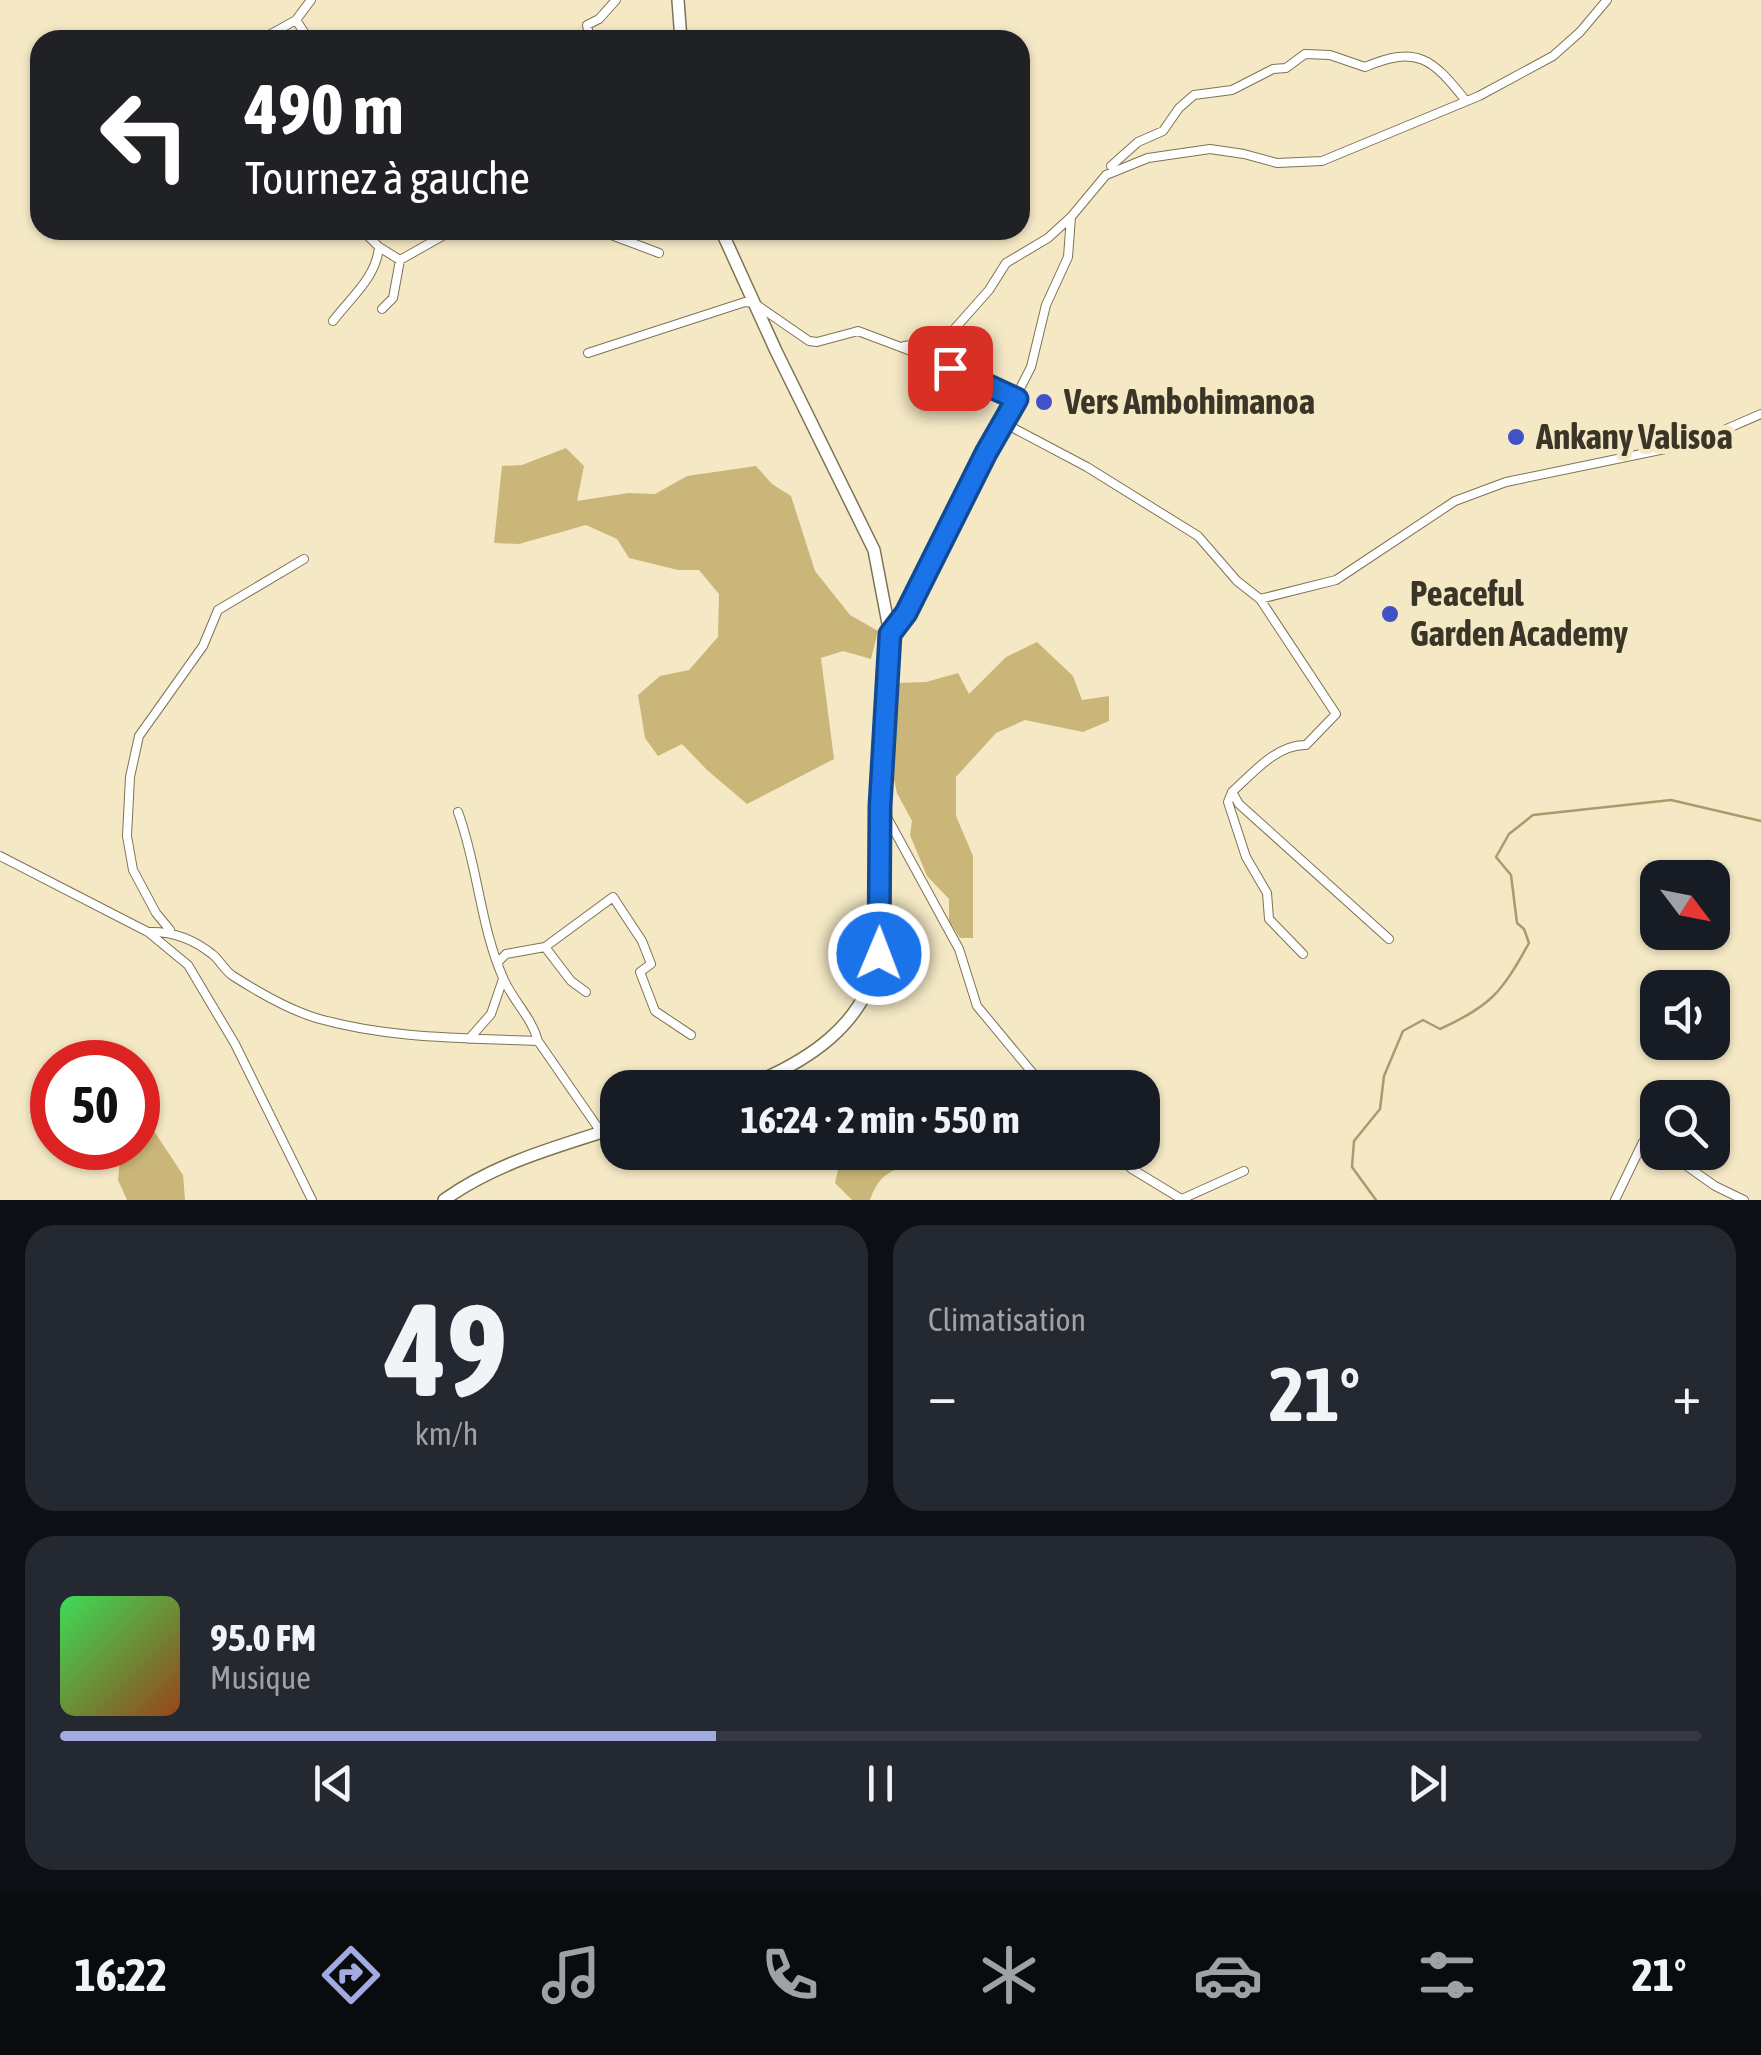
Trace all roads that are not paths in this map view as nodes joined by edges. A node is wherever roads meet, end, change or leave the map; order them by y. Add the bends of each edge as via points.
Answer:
1 (311, 0) edge
2 (616, 0) edge
3 (678, 0) edge
4 (1606, 0) edge
5 (296, 20) junction
6 (278, 30) edge
7 (302, 30) edge
8 (588, 30) edge
9 (680, 30) edge
10 (1466, 101) junction
11 (1110, 166) dead end
12 (1071, 217) junction
13 (372, 240) edge
14 (435, 240) edge
15 (624, 240) edge
16 (726, 240) edge
17 (379, 247) junction
18 (658, 253) dead end
19 (400, 260) junction
20 (754, 303) junction
21 (382, 310) dead end
22 (333, 321) dead end
23 (899, 346) junction
24 (588, 353) dead end
25 (1017, 399) junction
26 (1761, 414) edge
27 (1002, 422) junction
28 (304, 559) dead end
29 (1260, 600) junction
30 (890, 634) junction
31 (1232, 792) junction
32 (880, 806) junction
33 (458, 812) dead end
34 (0, 856) edge
35 (171, 931) junction
36 (148, 932) junction
37 (1389, 939) dead end
38 (546, 947) junction
39 (1303, 954) dead end
40 (498, 962) junction
41 (503, 979) junction
42 (586, 992) dead end
43 (691, 1034) dead end
44 (469, 1039) junction
45 (538, 1042) junction
46 (782, 1070) edge
47 (1029, 1070) edge
48 (600, 1131) edge
49 (600, 1132) edge
50 (1640, 1146) edge
51 (1134, 1170) edge
52 (1244, 1170) dead end
53 (1692, 1170) edge
54 (1182, 1199) edge
55 (312, 1200) edge
56 (444, 1200) edge
57 (1615, 1200) edge
58 (1744, 1200) edge

1 - 5 street
2 - 8 street
3 - 9 main road
4 - 10 street via 1553,56
5 - 6 street
5 - 7 street
10 - 11 street via 1419,57 1394,55 1365,67 1304,54 1232,90 1194,96 1163,132 1138,142
10 - 12 street via 1322,160 1277,164 1210,149 1148,158 1106,175
12 - 23 street via 1006,262 940,342
12 - 25 street via 1068,256
13 - 17 street
14 - 19 street
15 - 18 street
16 - 20 main road
17 - 19 street
17 - 22 street via 367,282
19 - 21 street via 393,298
20 - 23 street via 809,341 852,330
20 - 24 street
20 - 30 main road via 874,550
23 - 25 street
25 - 27 street
26 - 29 street via 1694,443 1506,482 1454,501 1336,580
27 - 29 street via 1198,536
27 - 30 street
28 - 35 street via 218,610 203,646 139,736 127,836 134,870
29 - 31 street via 1336,714 1306,745 1283,749
30 - 32 main road
31 - 37 street
31 - 39 street via 1228,802 1246,857 1267,893 1269,919
32 - 46 main road via 879,954 869,991 818,1049
32 - 47 street via 960,948 977,1006
33 - 40 street
34 - 36 street
35 - 36 street
35 - 44 street via 213,954 229,973 313,1017 385,1034
36 - 55 street via 188,965
38 - 40 street via 506,954
38 - 42 street
38 - 43 street via 614,898 651,964 640,972 655,1011
40 - 41 street
41 - 44 street via 491,1014
41 - 45 street
44 - 45 street
45 - 48 street
49 - 56 main road via 537,1153
50 - 57 street
51 - 54 street
52 - 54 street
53 - 58 street

